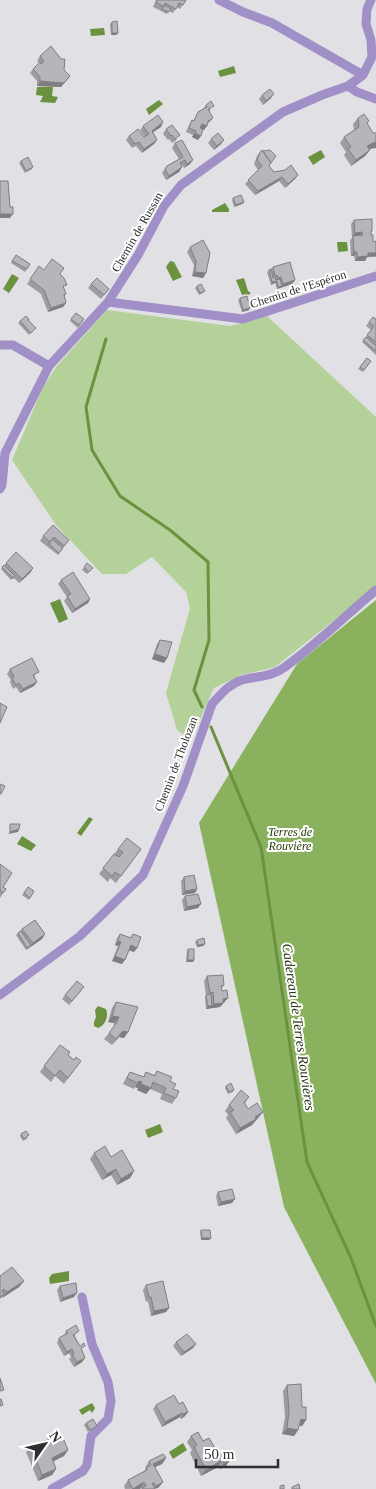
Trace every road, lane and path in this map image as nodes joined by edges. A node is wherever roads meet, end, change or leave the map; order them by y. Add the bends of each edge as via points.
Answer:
1 (219, 0) edge
2 (371, 0) edge
3 (363, 75) junction
4 (348, 86) junction
5 (376, 99) edge
6 (376, 276) edge
7 (108, 302) junction
8 (0, 345) edge
9 (49, 366) junction
10 (0, 489) edge
11 (376, 590) edge
12 (0, 995) edge
13 (82, 1297) dead end
14 (52, 1489) edge

1 - 3 street via 272,23
2 - 3 street via 366,24 372,57
3 - 4 street, Chemin de Russan
4 - 5 street
4 - 7 street, Chemin de Russan via 283,112 181,185 164,206
6 - 7 street, Chemin de l'Espéron via 243,319
7 - 9 street, Chemin de Russan
8 - 9 street via 13,344
9 - 10 street, Chemin de Russan via 5,453
11 - 12 street, Chemin de Tholozan via 284,668 264,677 242,680 221,693 212,704 183,786 143,876 80,936
13 - 14 street via 92,1344 108,1382 111,1401 108,1419 91,1436 87,1465 83,1471

